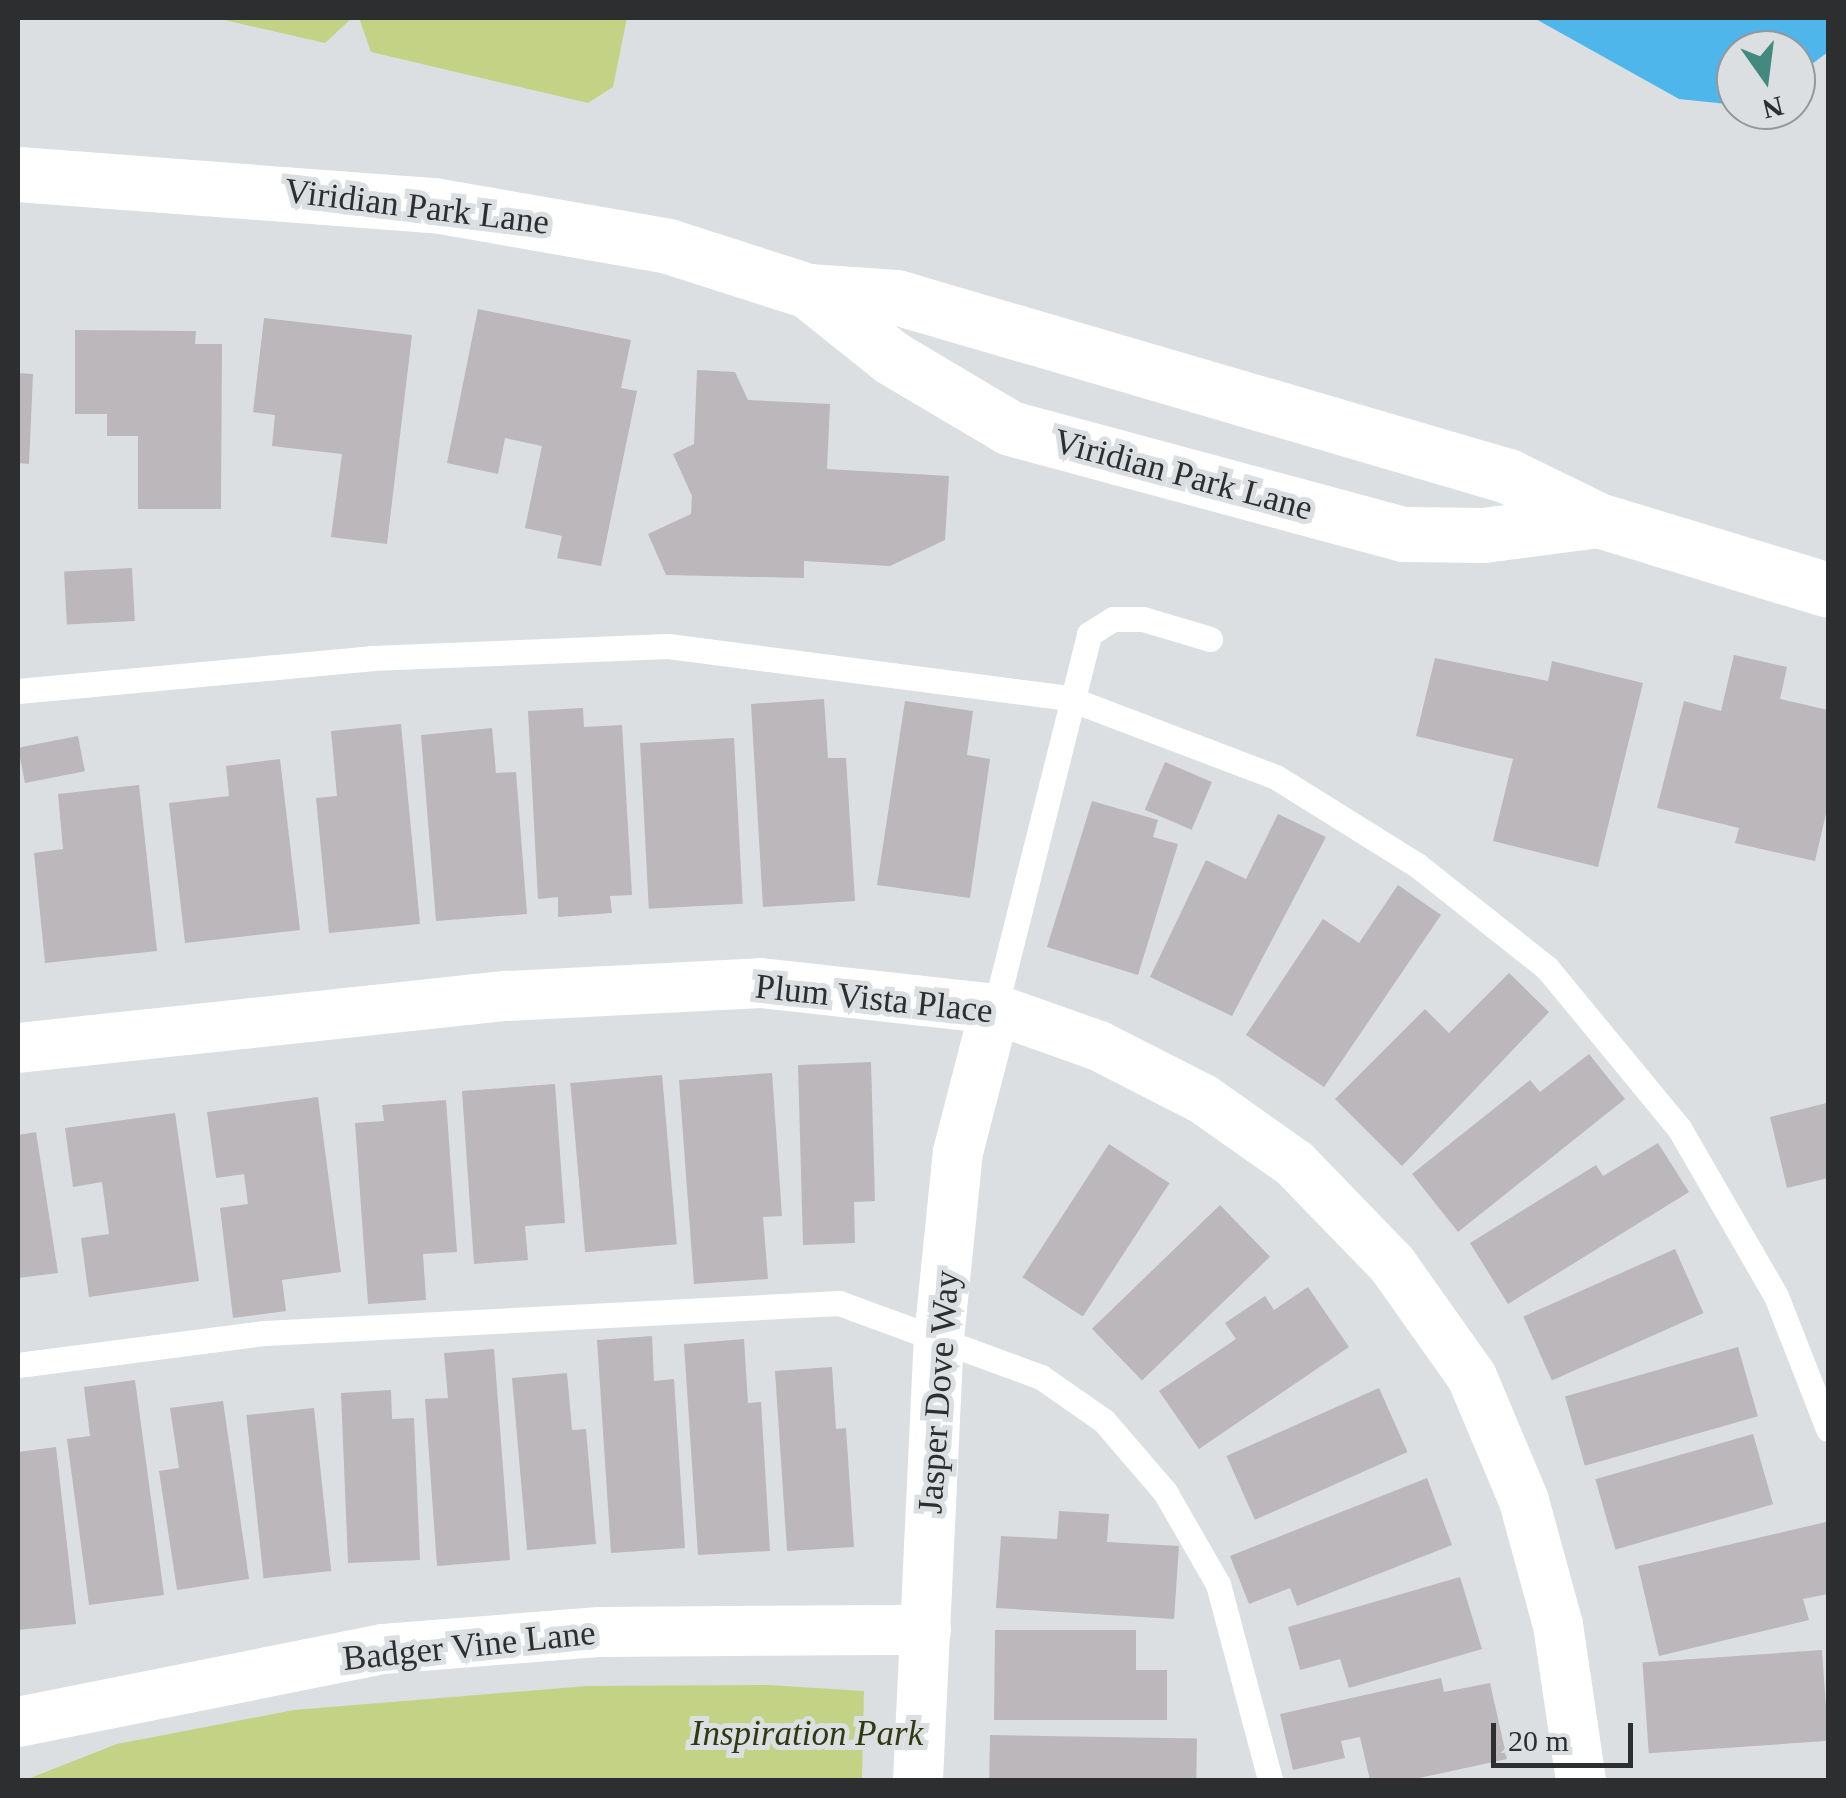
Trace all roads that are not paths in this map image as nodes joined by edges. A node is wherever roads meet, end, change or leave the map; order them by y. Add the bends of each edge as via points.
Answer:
1 (18, 174) edge
2 (808, 291) junction
3 (1598, 520) junction
4 (1828, 590) edge
5 (1210, 639) dead end
6 (18, 692) edge
7 (1068, 698) junction
8 (996, 1009) junction
9 (18, 1048) edge
10 (939, 1338) junction
11 (18, 1365) edge
12 (1828, 1429) edge
13 (926, 1630) junction
14 (18, 1722) edge
15 (918, 1780) edge
16 (1270, 1780) edge
17 (1581, 1780) edge

1 - 2 street, Viridian Park Lane via 295,191 551,222 668,246
2 - 3 street, Viridian Park Lane via 914,302 1508,476
2 - 3 street, Viridian Park Lane via 892,358 1010,428 1403,534 1483,536
3 - 4 street, Viridian Park Lane
5 - 7 lane via 1114,618 1089,634
6 - 7 lane via 370,658 668,646
7 - 8 lane
7 - 12 lane via 1276,776 1417,865 1546,968 1679,1128 1776,1296
8 - 9 street, Plum Vista Place via 761,983 507,996
8 - 10 street, Jasper Dove Way via 958,1152
8 - 17 street, Plum Vista Place via 1099,1046 1203,1099 1295,1164 1392,1264 1472,1377 1524,1501 1558,1624
10 - 11 lane via 839,1302 265,1333
10 - 13 street, Jasper Dove Way
10 - 16 lane via 1041,1378 1104,1421 1166,1492 1218,1584
13 - 14 street, Badger Vine Lane via 600,1632 383,1650
13 - 15 street, Jasper Dove Way

